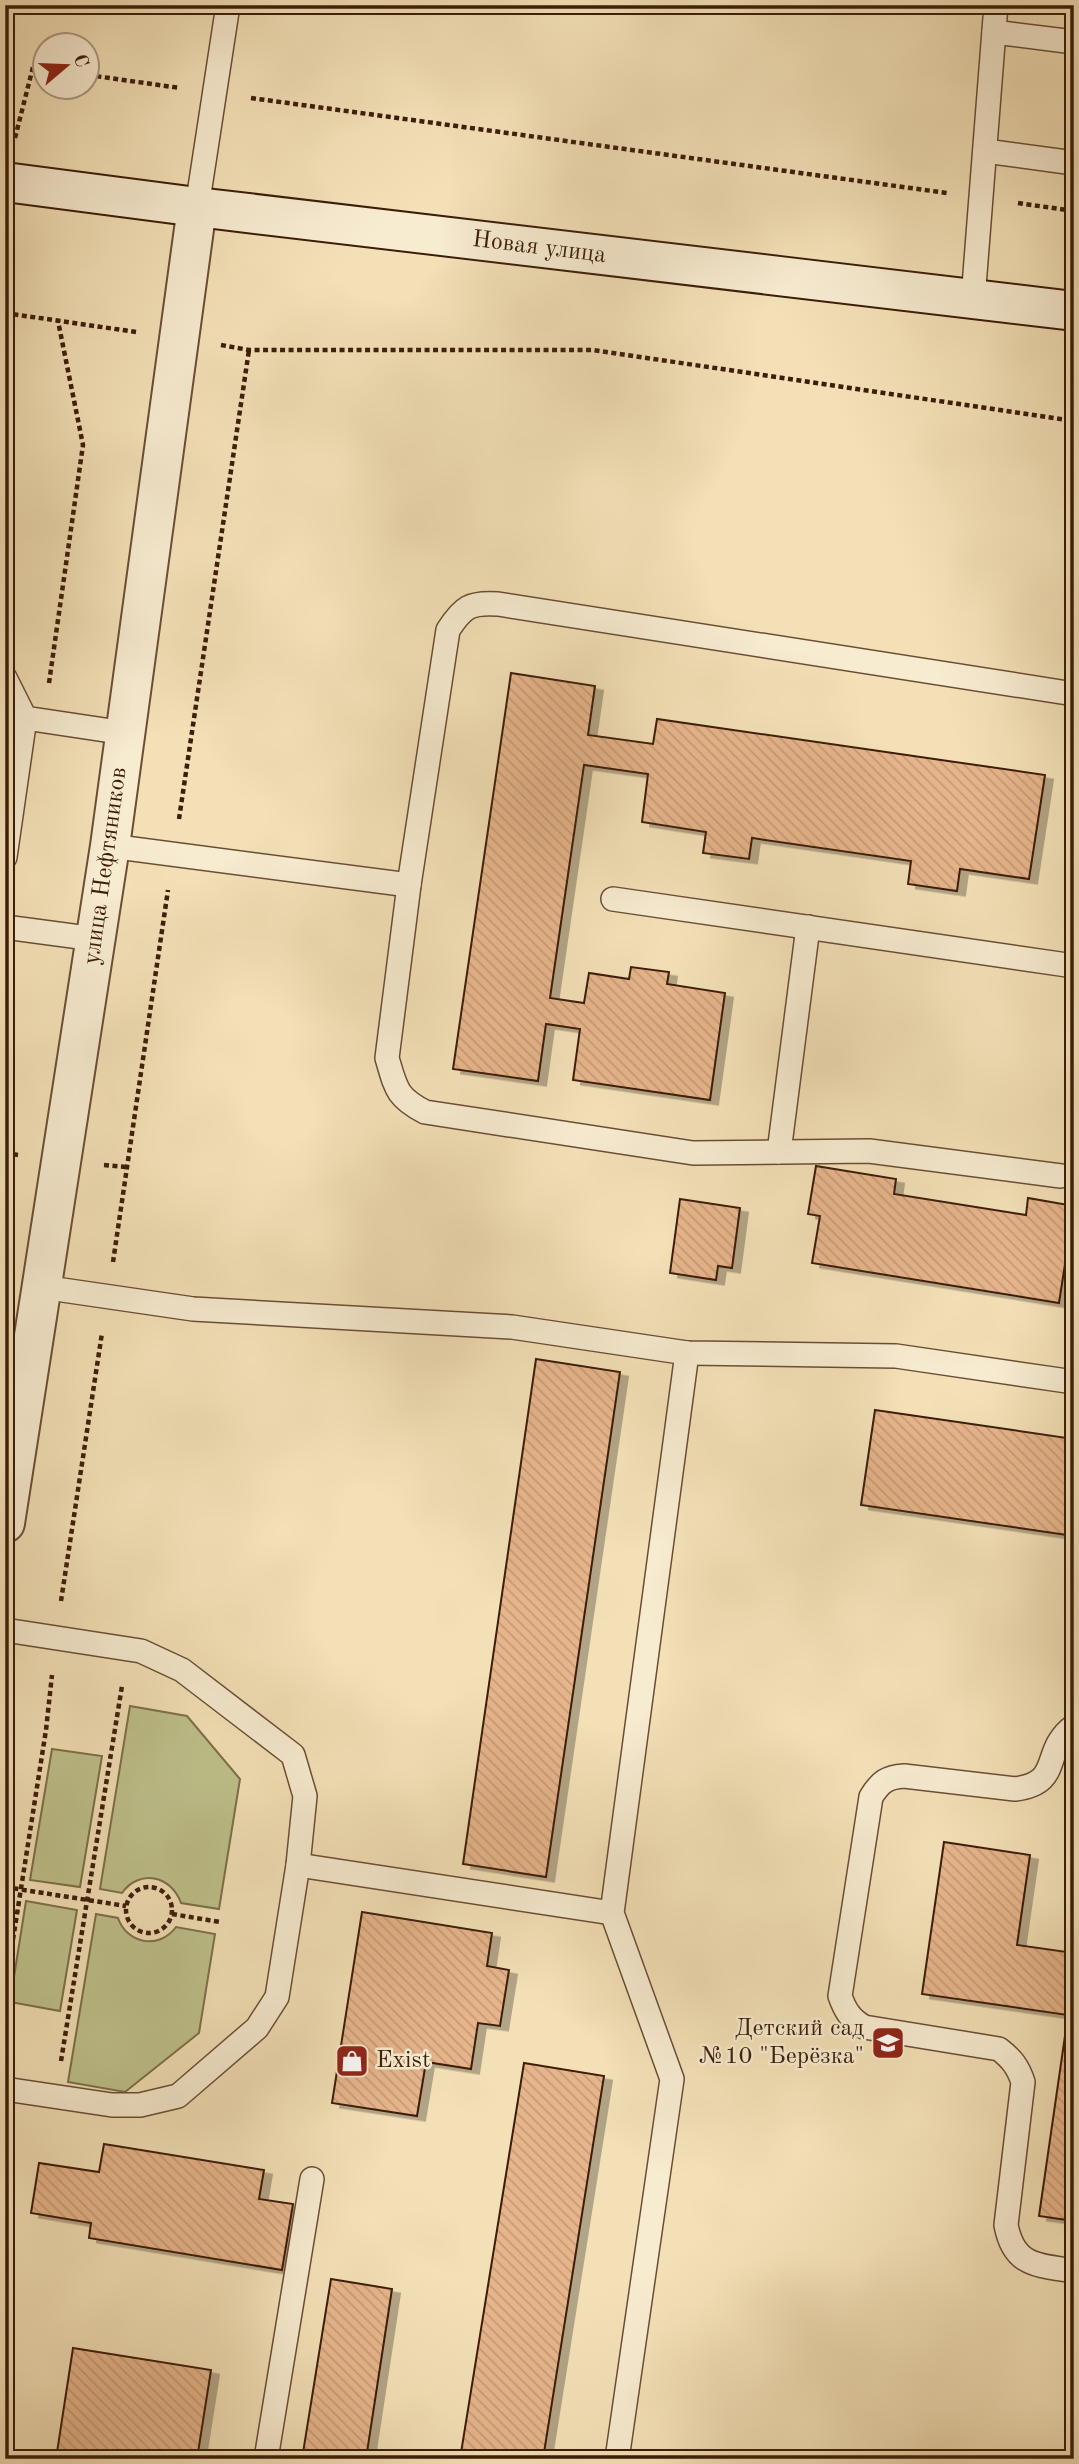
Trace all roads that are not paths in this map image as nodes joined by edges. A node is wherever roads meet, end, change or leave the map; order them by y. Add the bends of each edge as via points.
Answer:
1 (228, 5) edge
2 (996, 5) edge
3 (994, 32) junction
4 (1074, 42) edge
5 (985, 152) junction
6 (1074, 163) edge
7 (5, 182) edge
8 (197, 207) junction
9 (973, 299) junction
10 (1074, 311) edge
11 (5, 678) edge
12 (1074, 694) edge
13 (35, 719) junction
14 (125, 733) junction
15 (110, 845) junction
16 (5, 857) edge
17 (409, 885) junction
18 (613, 899) dead end
19 (808, 927) junction
20 (10, 928) edge
21 (96, 939) junction
22 (1074, 966) edge
23 (779, 1152) junction
24 (1061, 1176) dead end
25 (42, 1287) junction
26 (687, 1353) junction
27 (1074, 1382) edge
28 (9, 1475) edge
29 (5, 1523) edge
30 (5, 1630) edge
31 (1074, 1726) edge
32 (298, 1865) junction
33 (612, 1913) junction
34 (5, 2089) edge
35 (312, 2179) dead end
36 (1074, 2271) edge
37 (266, 2459) edge
38 (617, 2459) edge

1 - 8 lane
2 - 3 lane
3 - 4 lane
3 - 5 lane
5 - 6 lane
5 - 9 lane
7 - 8 street, Новая улица
8 - 9 street, Новая улица
8 - 14 street, улица Нефтяников
9 - 10 street, Новая улица
11 - 13 lane
12 - 17 lane via 479,603 461,611 448,630
13 - 14 lane
13 - 16 lane
14 - 15 street, улица Нефтяников
15 - 17 lane
15 - 21 street, улица Нефтяников
17 - 23 lane via 387,1058 405,1102 425,1112 693,1153
18 - 19 lane
19 - 22 lane
19 - 23 lane
20 - 21 lane
21 - 25 street, улица Нефтяников
23 - 24 lane via 869,1151
25 - 26 lane via 193,1309 512,1327
25 - 28 street, улица Нефтяников
26 - 27 lane via 896,1356
26 - 33 lane
28 - 29 street, улица Нефтяников
30 - 32 lane via 141,1651 182,1670 293,1755 305,1796
31 - 36 lane via 1061,1735 1041,1782 1030,1788 904,1776 878,1784 871,1797 840,1996 845,2009 863,2027 999,2049 1011,2057 1023,2082 1006,2225 1009,2241 1017,2254 1032,2264
32 - 33 lane
32 - 34 lane via 277,1997 257,2028 178,2096 140,2105 112,2105
33 - 38 lane via 672,2080
35 - 37 lane

